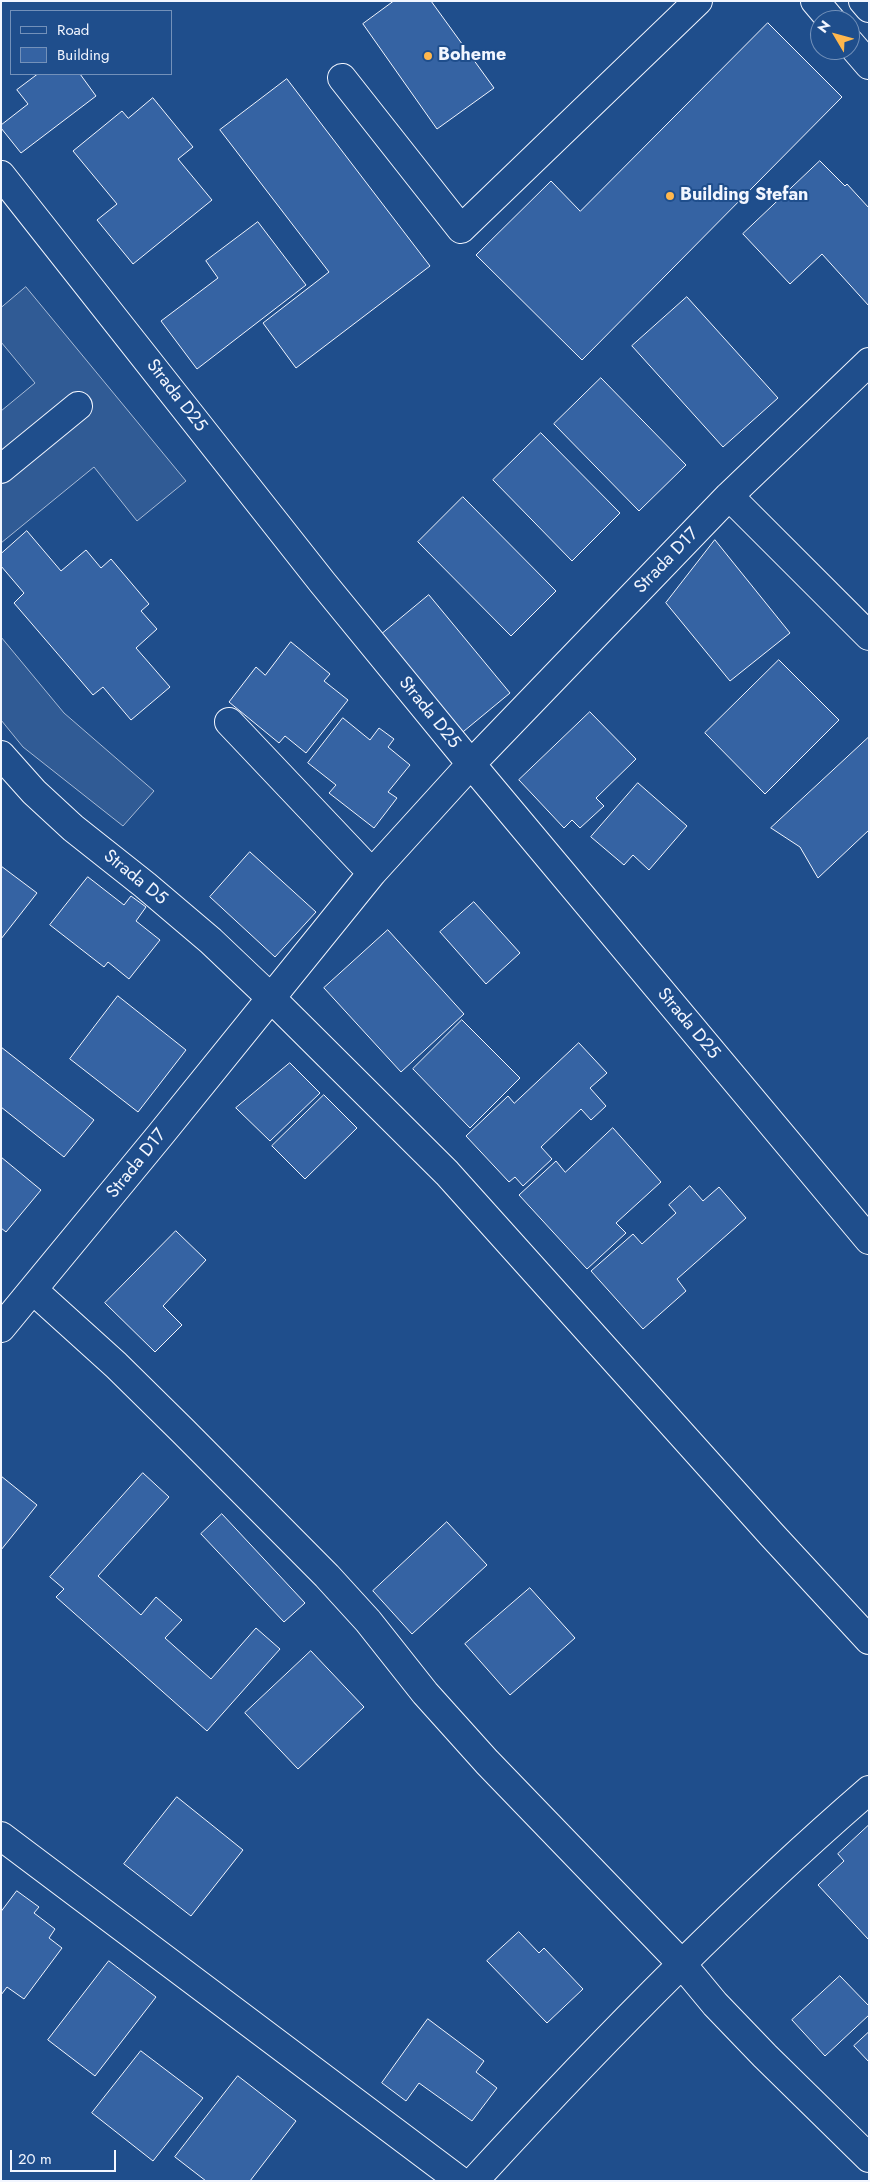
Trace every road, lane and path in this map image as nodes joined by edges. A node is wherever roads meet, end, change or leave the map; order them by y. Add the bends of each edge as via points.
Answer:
1 (698, 1) edge
2 (863, 1) edge
3 (869, 8) edge
4 (860, 54) edge
5 (869, 65) edge
6 (342, 78) dead end
7 (1, 175) edge
8 (869, 362) edge
9 (78, 406) dead end
10 (1, 470) edge
11 (729, 496) junction
12 (869, 636) edge
13 (228, 722) dead end
14 (1, 755) edge
15 (471, 764) junction
16 (372, 873) junction
17 (271, 998) junction
18 (869, 1240) edge
19 (34, 1290) junction
20 (1, 1328) edge
21 (869, 1640) edge
22 (869, 1790) edge
23 (1, 1836) edge
24 (681, 1963) junction
25 (869, 2158) edge
26 (460, 2181) edge
27 (474, 2181) edge

1 - 6 street via 461,229
2 - 3 street
4 - 5 street
7 - 15 street, Strada D25 via 322,582
8 - 11 street, Strada D17
9 - 10 street
11 - 12 street
11 - 15 street, Strada D17
13 - 16 street
14 - 17 street, Strada D5 via 73,828 146,885
15 - 16 street, Strada D17
15 - 18 street, Strada D25
16 - 17 street, Strada D17
17 - 19 street, Strada D17
17 - 21 street, Strada D5 via 447,1174
19 - 20 street, Strada D17
19 - 24 street via 176,1424 327,1576 487,1762
22 - 24 street
23 - 26 street
24 - 25 street via 715,2004
24 - 27 street

